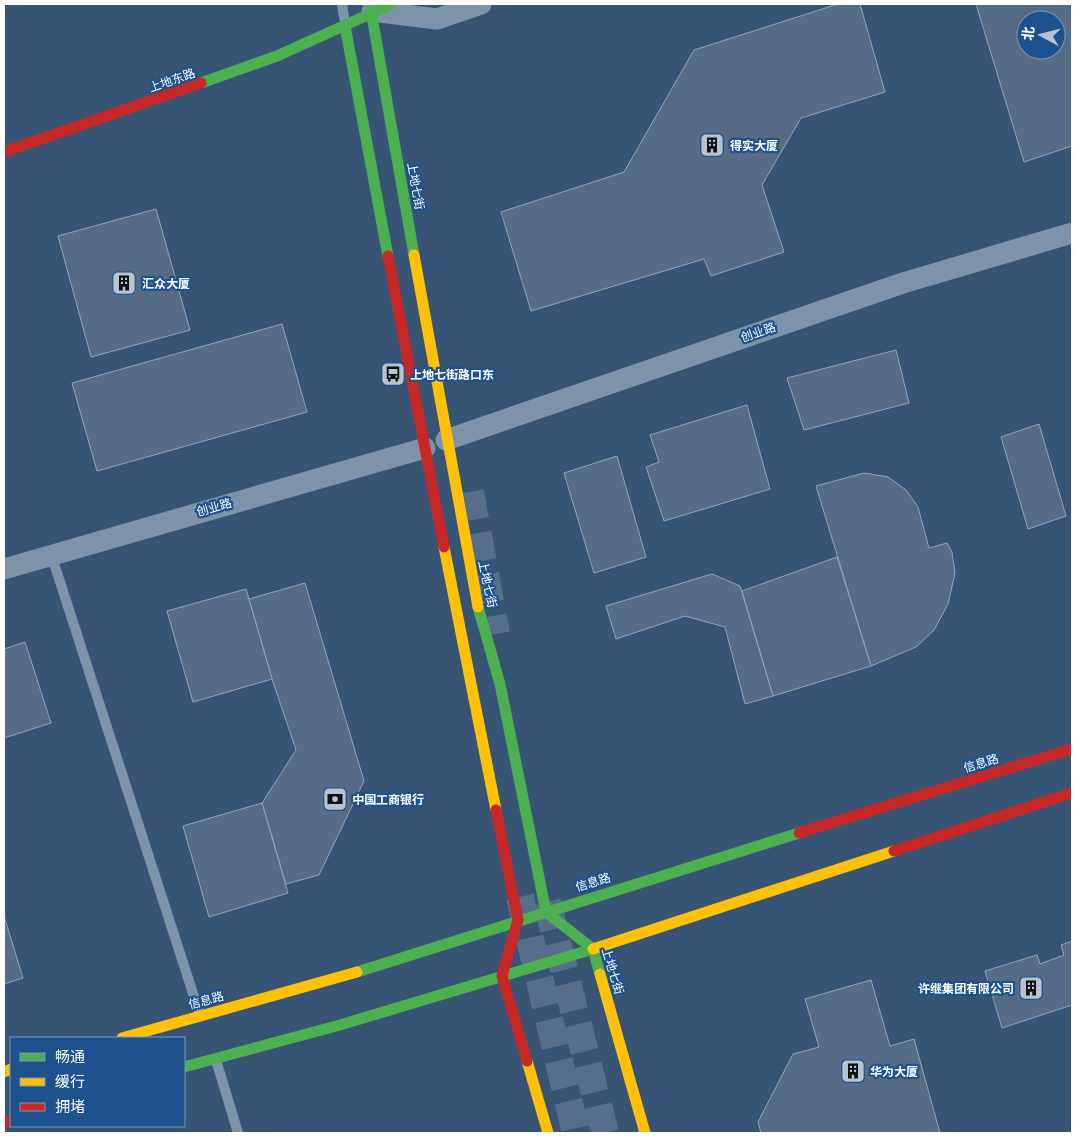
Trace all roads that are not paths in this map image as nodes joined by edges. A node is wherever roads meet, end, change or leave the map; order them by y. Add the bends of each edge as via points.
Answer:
1 (342, 4) edge
2 (392, 4) edge
3 (481, 4) edge
4 (374, 6) edge
5 (345, 26) junction
6 (4, 152) edge
7 (1072, 233) edge
8 (446, 440) junction
9 (425, 448) junction
10 (51, 554) junction
11 (4, 569) edge
12 (1072, 749) edge
13 (1072, 793) edge
14 (546, 912) junction
15 (518, 920) junction
16 (593, 949) junction
17 (502, 976) junction
18 (200, 1016) junction
19 (126, 1037) edge
20 (215, 1057) junction
21 (185, 1066) edge
22 (238, 1133) edge
23 (548, 1133) edge
24 (645, 1133) edge

1 - 5 lane
2 - 4 main road
3 - 4 street via 437,19
4 - 5 main road, 上地东路
4 - 8 main road, 上地七街
5 - 6 main road, 上地东路 via 209,82
5 - 9 main road
7 - 8 street, 创业路 via 903,283
8 - 14 main road, 上地七街 via 475,596 500,684
9 - 10 street, 创业路
9 - 15 main road
10 - 11 street, 创业路
10 - 18 lane
12 - 14 main road, 信息路
13 - 16 main road
14 - 15 main road, 信息路
14 - 16 main road, 上地七街
15 - 17 main road
15 - 18 main road, 信息路 via 321,983
16 - 17 main road
16 - 24 main road, 上地七街
17 - 20 main road via 340,1025
17 - 23 main road
18 - 19 main road, 信息路
20 - 21 main road
20 - 22 lane

